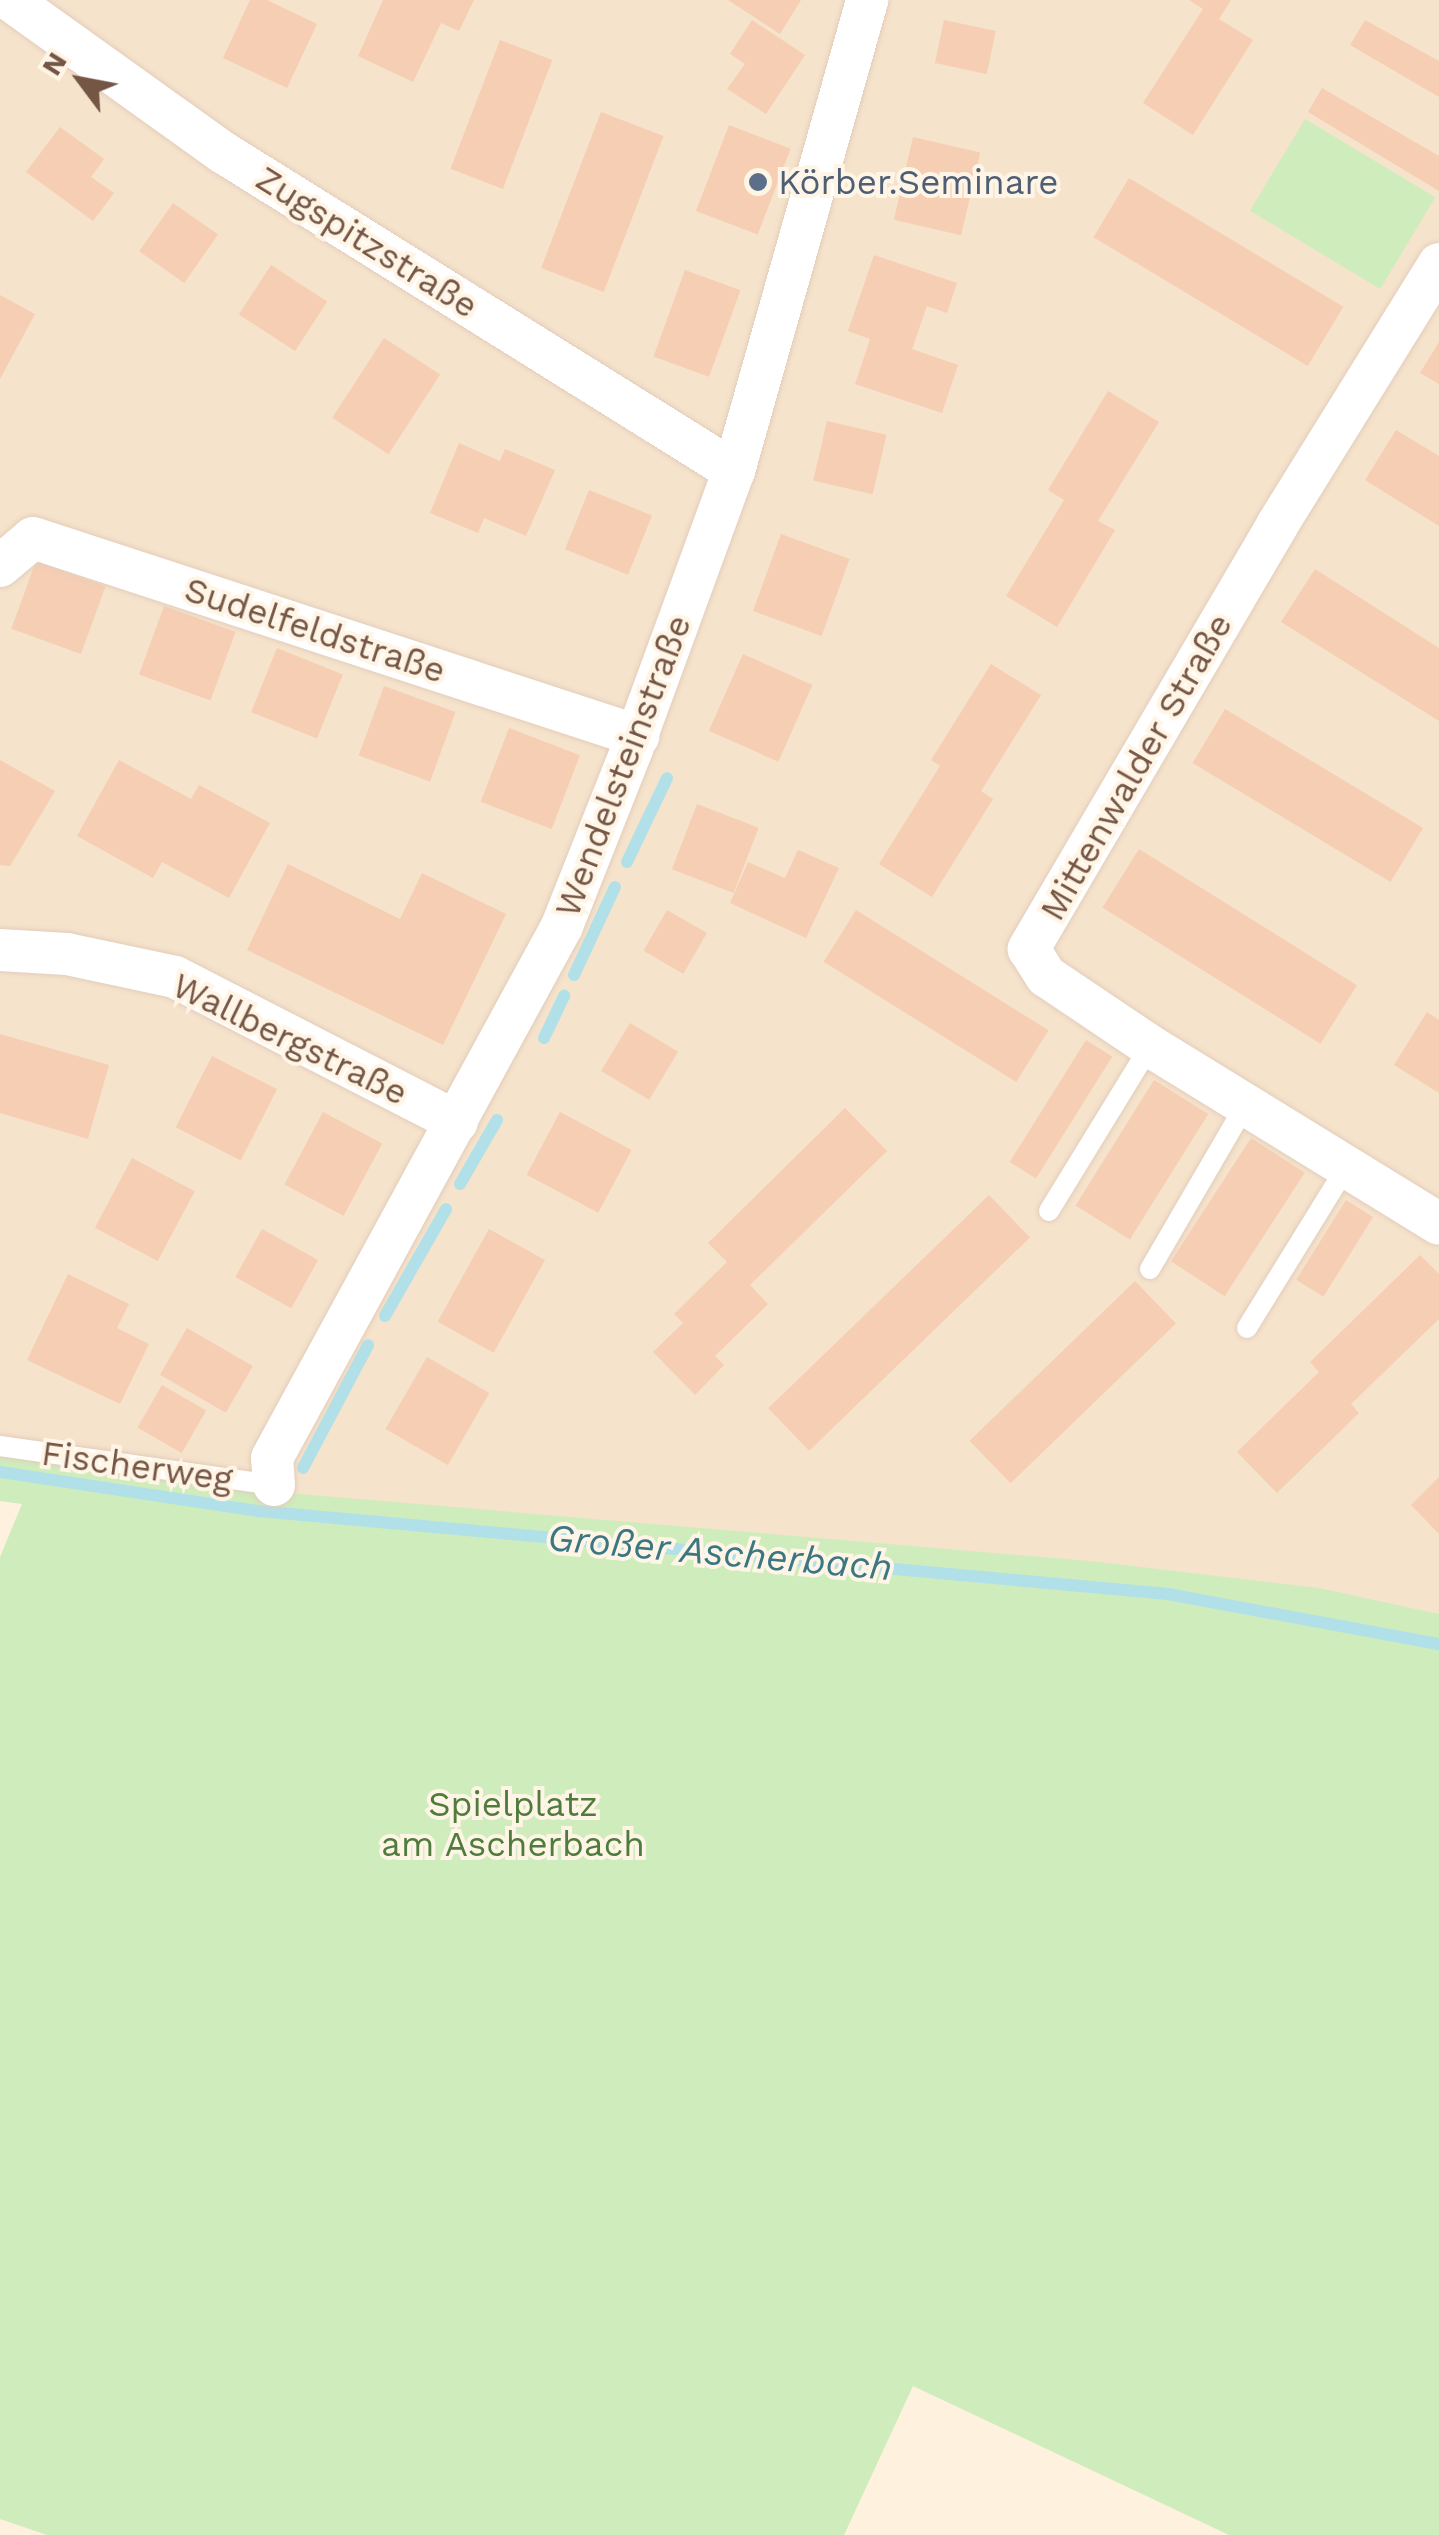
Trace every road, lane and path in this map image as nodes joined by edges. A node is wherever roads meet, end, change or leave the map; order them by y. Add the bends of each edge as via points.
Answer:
1 (10, 0) edge
2 (868, 0) edge
3 (1439, 264) edge
4 (734, 471) junction
5 (0, 566) edge
6 (638, 736) junction
7 (0, 950) edge
8 (1150, 1046) junction
9 (1245, 1106) junction
10 (457, 1122) junction
11 (1347, 1166) junction
12 (1049, 1211) dead end
13 (1439, 1224) edge
14 (1150, 1268) dead end
15 (1247, 1328) dead end
16 (0, 1446) edge
17 (274, 1486) joint

1 - 4 street, Zugspitzstraße via 224,153
2 - 4 street, Wendelsteinstraße
3 - 8 street, Mittenwalder Straße via 1029,949 1046,976
4 - 6 street, Wendelsteinstraße
5 - 6 street, Sudelfeldstraße via 32,538
6 - 10 street, Wendelsteinstraße via 562,926
7 - 10 street, Wallbergstraße via 68,954 175,977
8 - 9 street, Mittenwalder Straße
8 - 12 lane
9 - 11 street, Mittenwalder Straße
9 - 14 lane
10 - 17 street, Wendelsteinstraße via 272,1458
11 - 13 street, Mittenwalder Straße
11 - 15 lane
16 - 17 lane, Fischerweg

